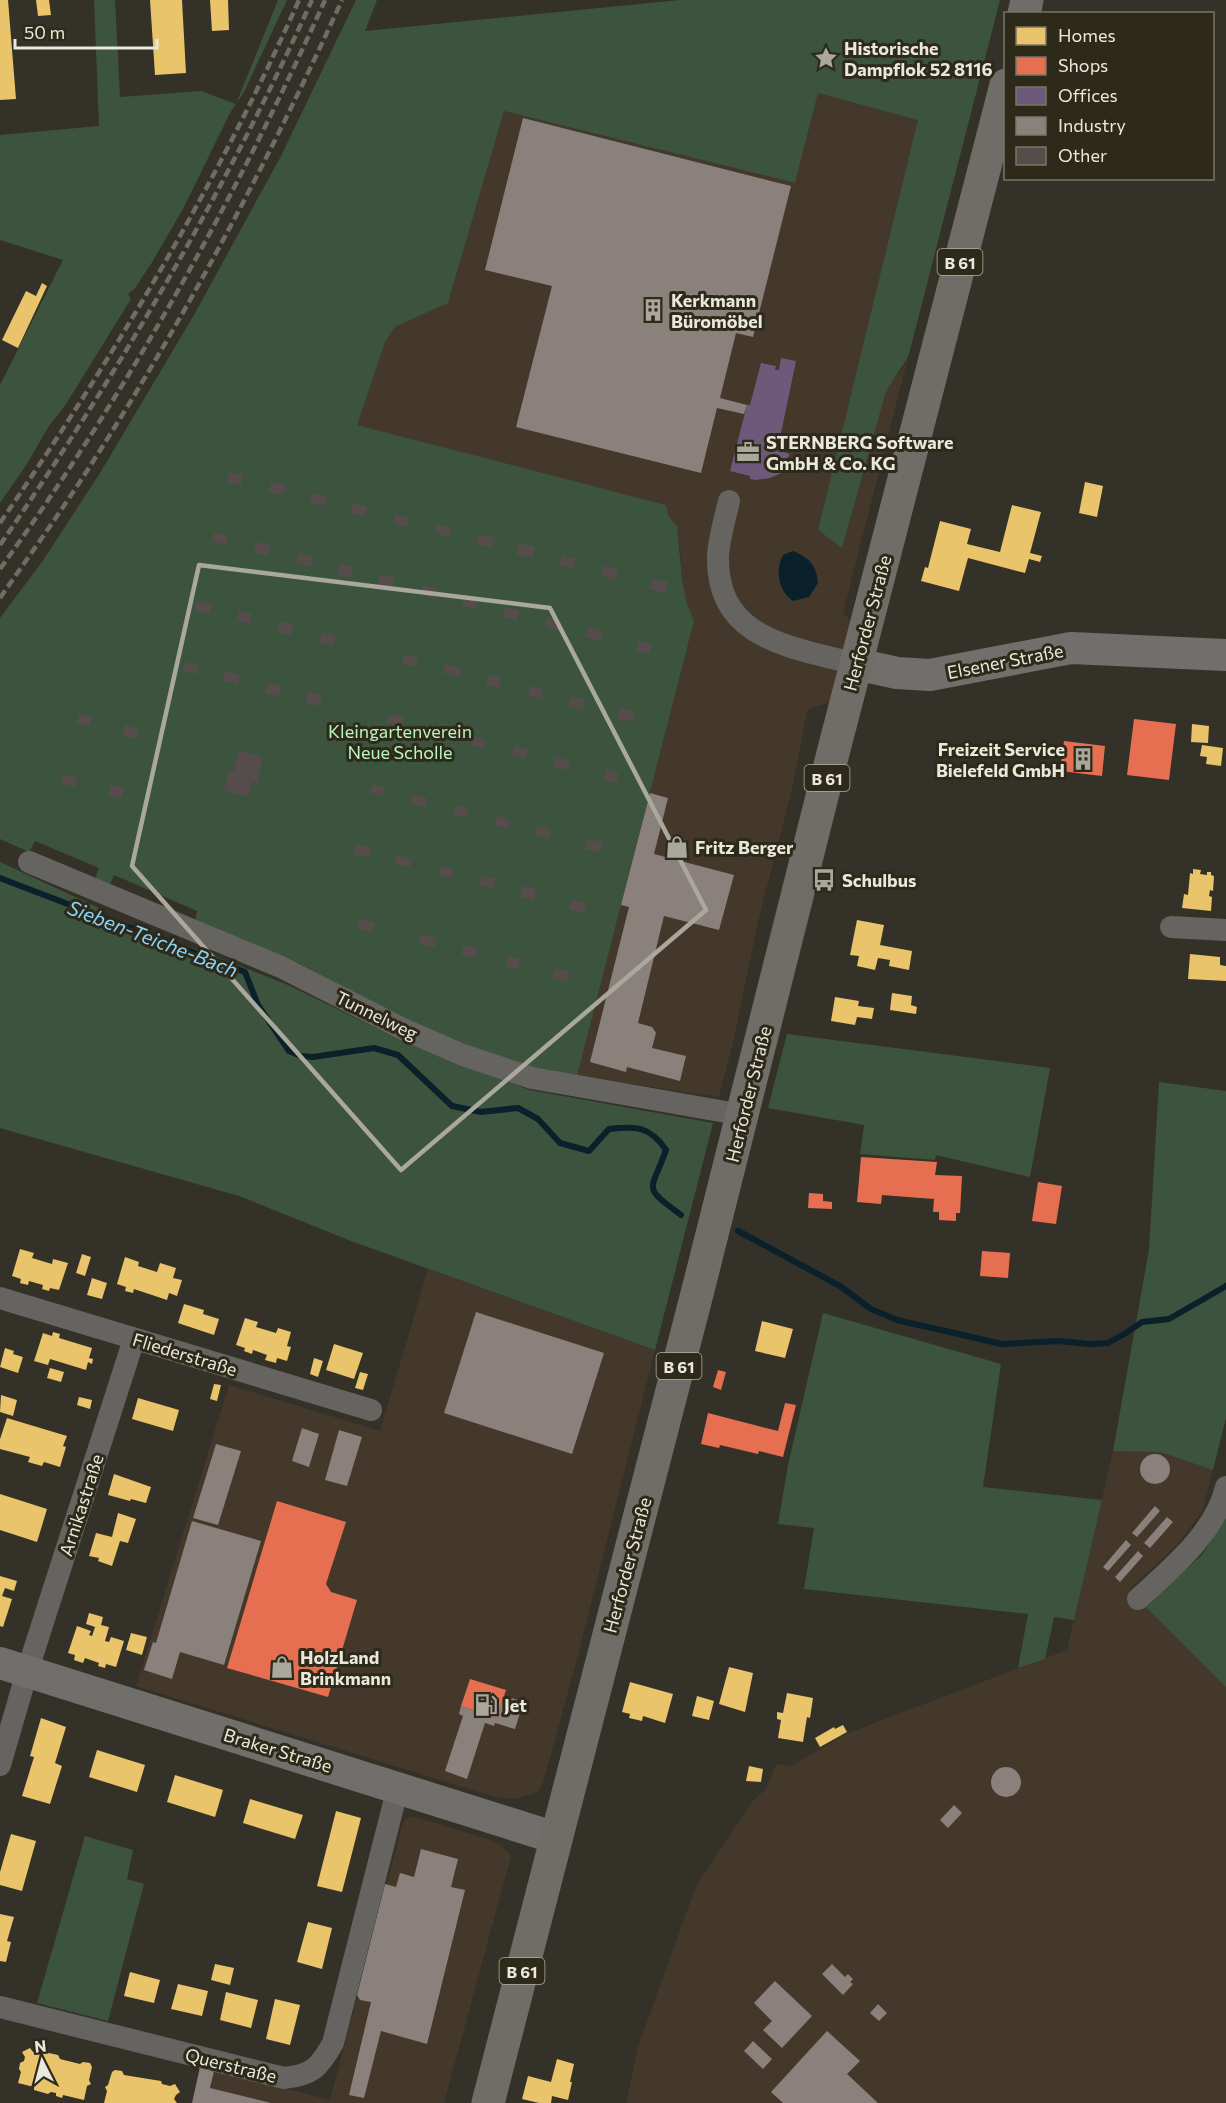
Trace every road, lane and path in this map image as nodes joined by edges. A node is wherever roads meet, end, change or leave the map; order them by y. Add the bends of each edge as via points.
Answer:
1 (1004, 89) edge
2 (729, 501) dead end
3 (1226, 655) edge
4 (856, 664) junction
5 (29, 862) dead end
6 (1171, 927) dead end
7 (1226, 930) edge
8 (743, 1115) junction
9 (0, 1298) edge
10 (134, 1339) junction
11 (370, 1410) dead end
12 (1226, 1487) edge
13 (1138, 1599) dead end
14 (14, 1668) edge
15 (0, 1764) edge
16 (398, 1787) junction
17 (556, 1838) junction
18 (0, 2007) edge
19 (488, 2103) edge

1 - 4 main road, Herforder Straße / B 61
2 - 4 street via 718,555 727,604 743,624 763,636
3 - 4 main road, Elsener Straße via 1071,648 930,675
4 - 8 main road, Herforder Straße / B 61
5 - 8 street, Tunnelweg via 281,967 463,1055 532,1078
6 - 7 street
8 - 17 main road, Herforder Straße / B 61
9 - 10 street, Fliederstraße
10 - 11 street, Fliederstraße
10 - 14 street, Arnikastraße
12 - 13 street via 1208,1527 1178,1563
14 - 15 street, Arnikastraße
14 - 16 main road, Braker Straße
16 - 17 main road, Braker Straße
16 - 18 street, Querstraße via 333,2043 312,2071 284,2078
17 - 19 main road, Herforder Straße / B 61

